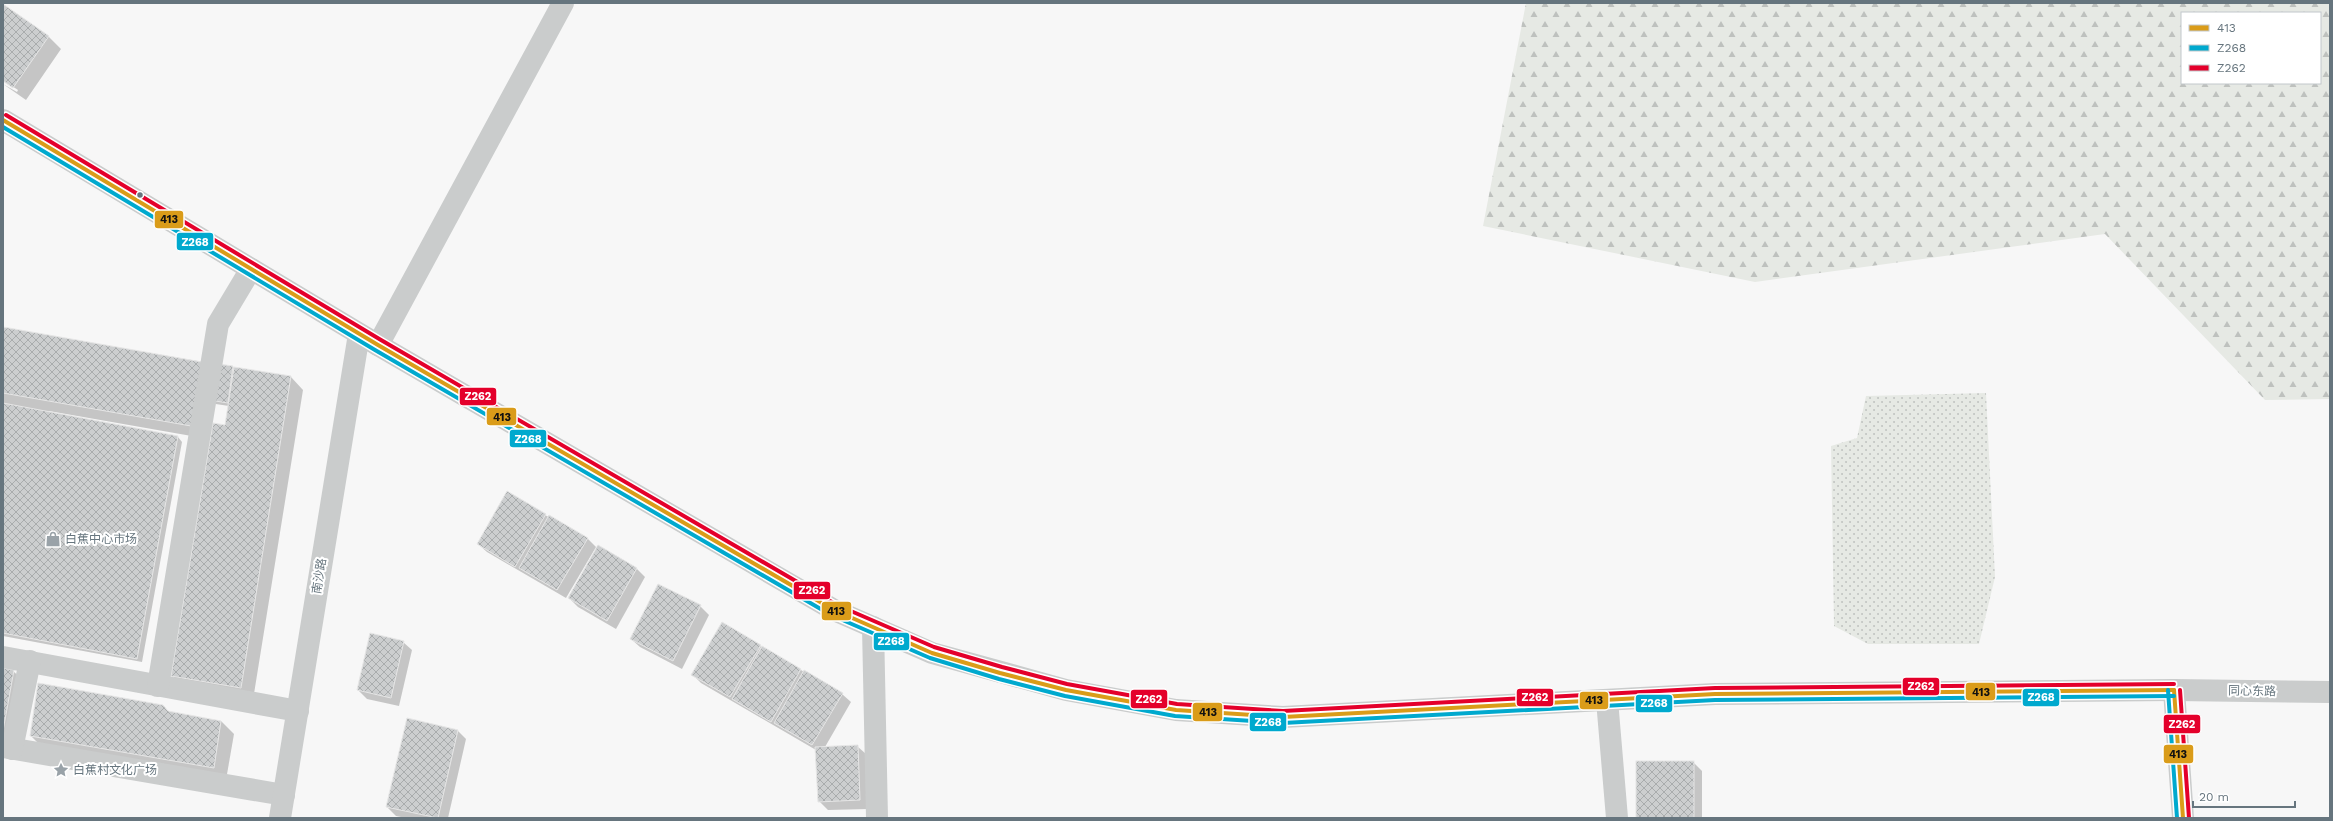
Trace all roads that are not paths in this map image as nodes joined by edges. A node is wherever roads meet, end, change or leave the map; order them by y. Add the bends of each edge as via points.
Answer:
1 (563, 3) edge
2 (4, 124) edge
3 (252, 269) junction
4 (359, 334) junction
5 (378, 345) junction
6 (873, 627) junction
7 (3, 657) edge
8 (30, 662) junction
9 (158, 686) junction
10 (2174, 690) junction
11 (2330, 692) edge
12 (1607, 700) junction
13 (298, 711) junction
14 (7, 748) edge
15 (284, 795) junction
16 (280, 818) edge
17 (877, 818) edge
18 (1617, 818) edge
19 (2183, 818) edge

1 - 5 street
2 - 3 street, 同心东路
3 - 4 street, 同心东路
3 - 9 street via 218,324
4 - 5 street, 同心东路
4 - 13 street, 南沙路
5 - 6 street, 同心东路 via 834,610
6 - 12 street, 同心东路 via 932,653 1000,673 1066,690 1176,710 1283,717
6 - 17 street
7 - 8 street
8 - 9 street
8 - 14 street
9 - 13 street
10 - 11 street, 同心东路
10 - 12 street, 同心东路 via 1715,694
10 - 19 street
12 - 18 street
13 - 15 street, 南沙路
14 - 15 street
15 - 16 street, 南沙路

